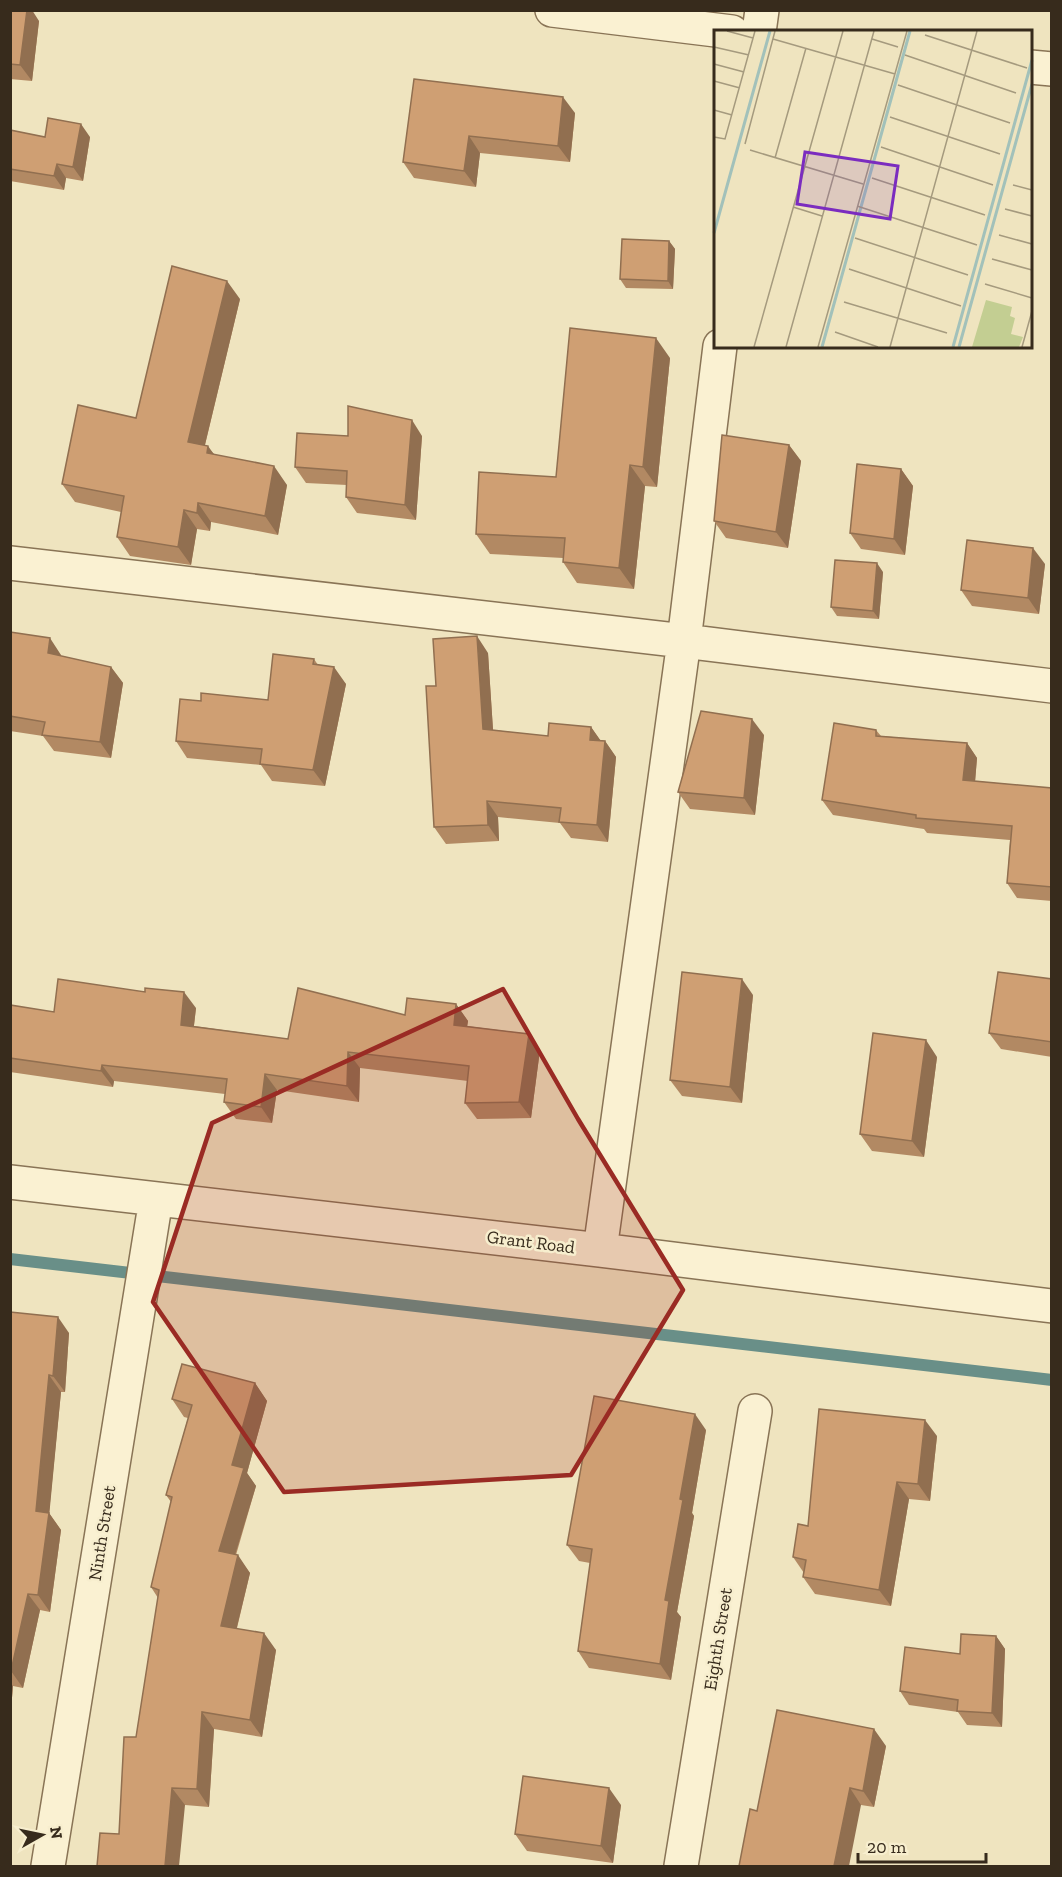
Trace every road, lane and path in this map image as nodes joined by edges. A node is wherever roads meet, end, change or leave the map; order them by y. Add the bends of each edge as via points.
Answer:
1 (552, 10) edge
2 (762, 10) edge
3 (716, 30) edge
4 (759, 30) edge
5 (1032, 67) edge
6 (1052, 69) edge
7 (720, 348) edge
8 (10, 563) edge
9 (684, 641) junction
10 (1052, 686) edge
11 (10, 1182) edge
12 (156, 1199) junction
13 (600, 1250) junction
14 (1052, 1306) edge
15 (754, 1411) dead end
16 (48, 1866) edge
17 (681, 1866) edge

1 - 3 street
2 - 4 street
5 - 6 street
7 - 9 street
8 - 9 street
9 - 10 street
9 - 13 street
11 - 12 street, Grant Road
12 - 13 street, Grant Road
12 - 16 street, Ninth Street
13 - 14 street, Grant Road
15 - 17 street, Eighth Street

